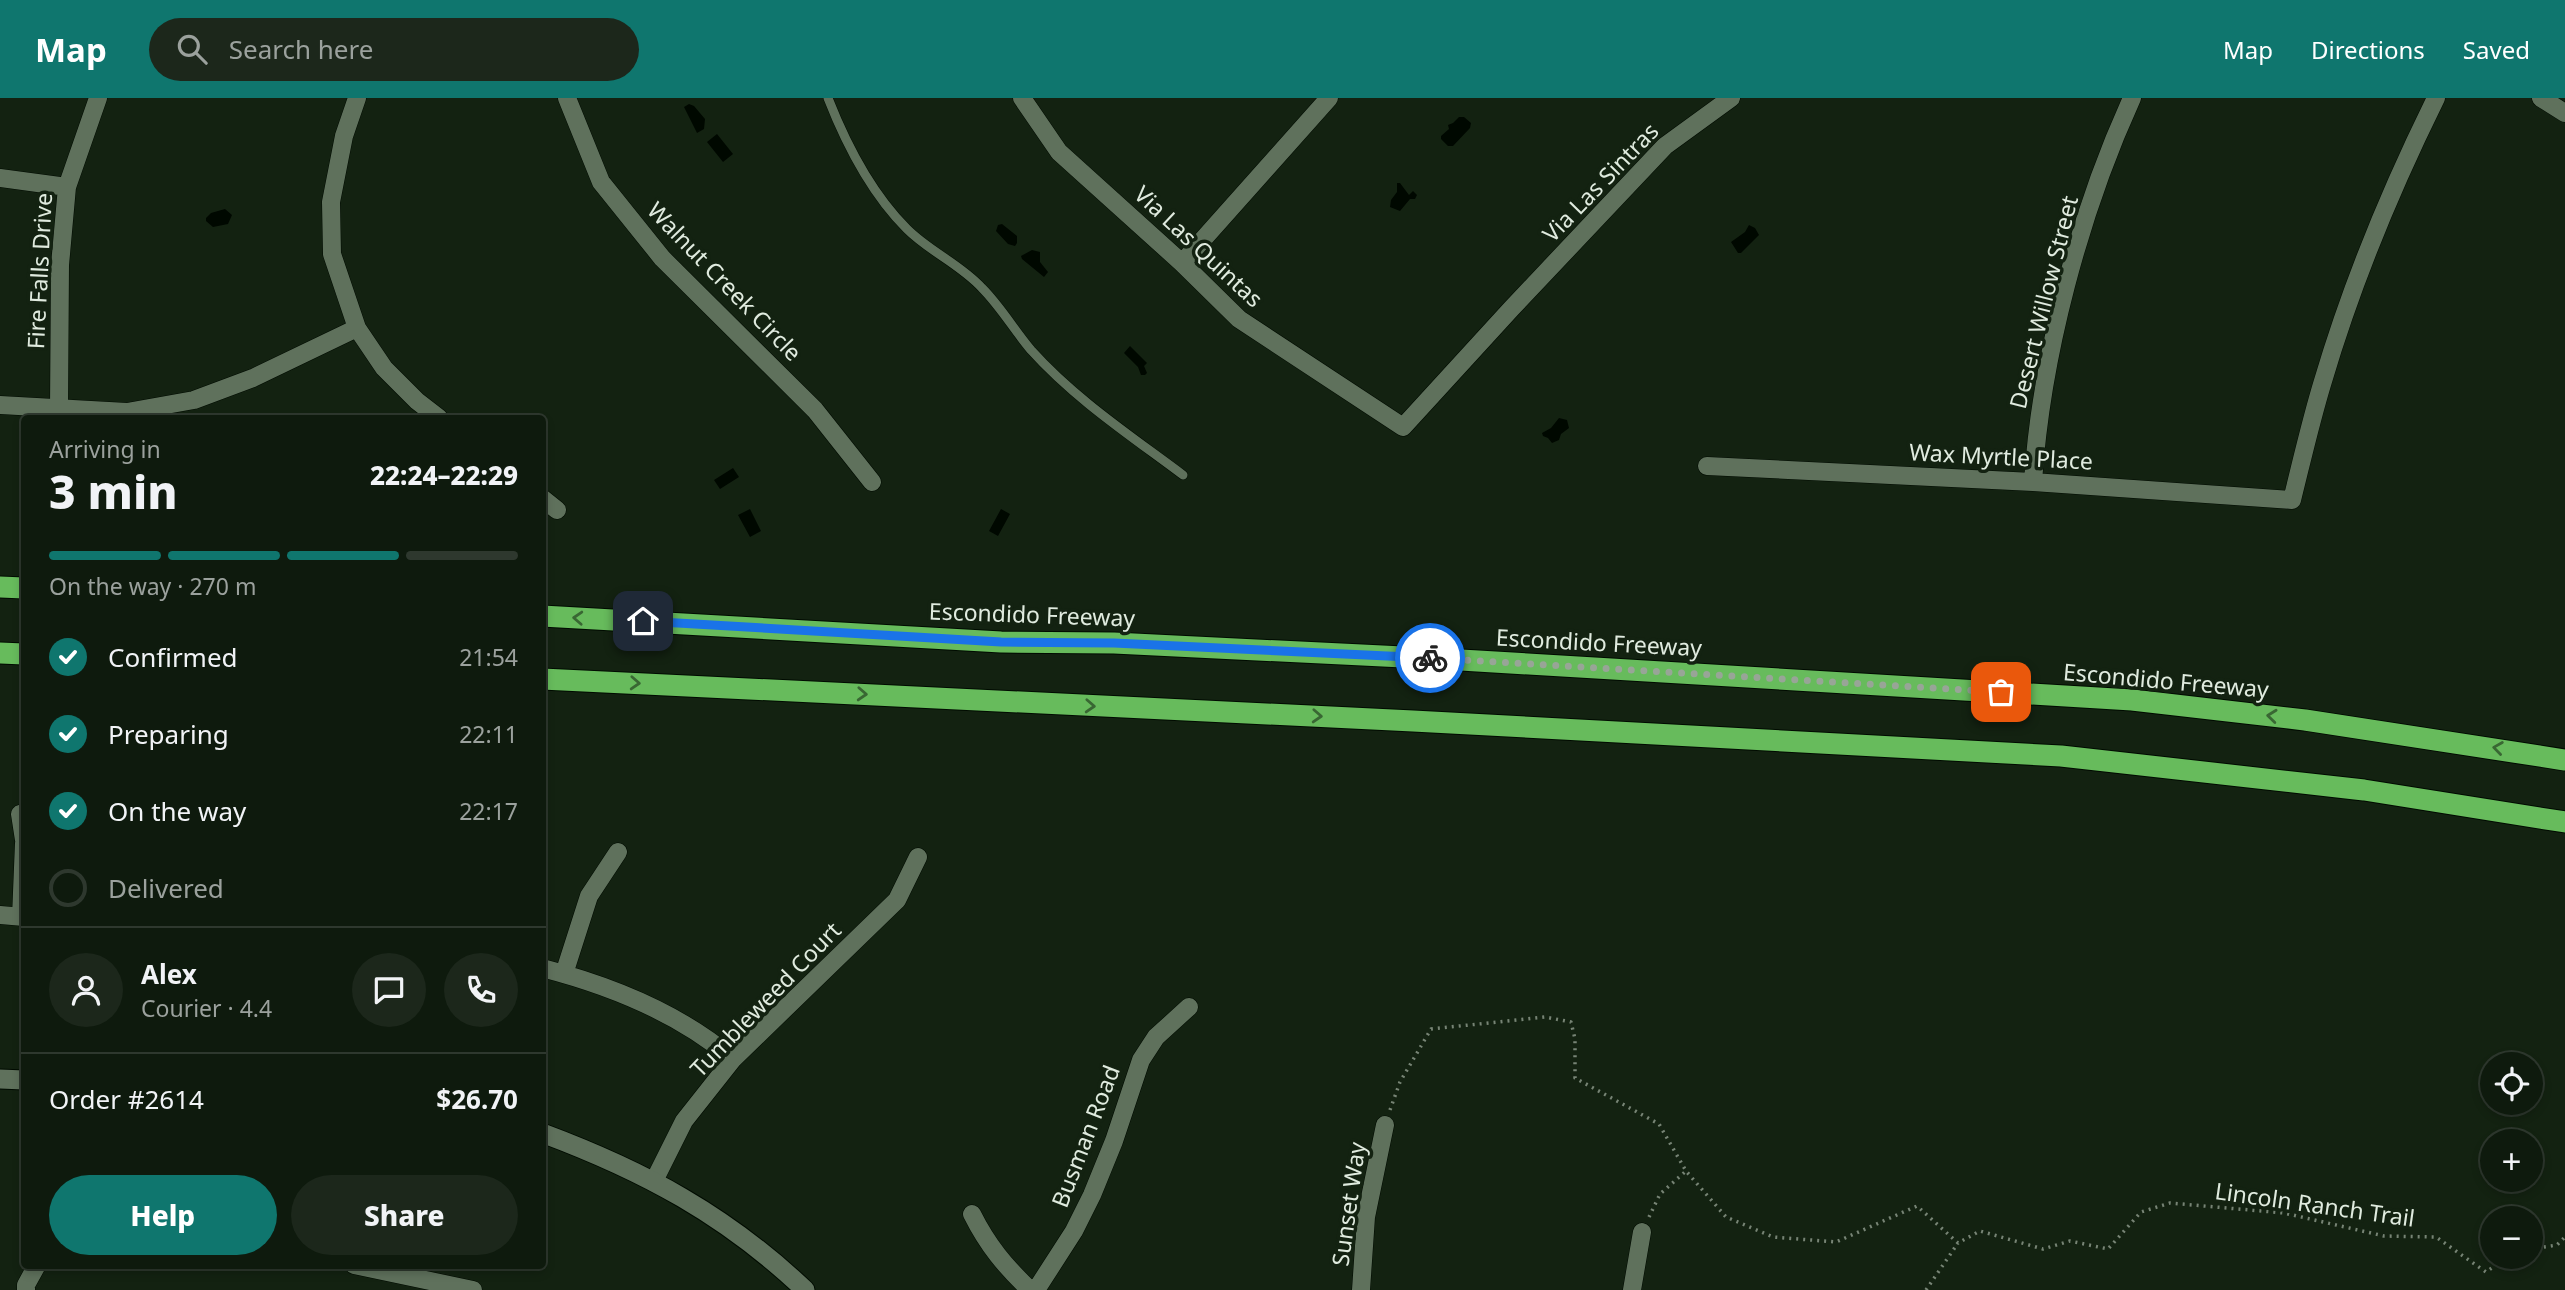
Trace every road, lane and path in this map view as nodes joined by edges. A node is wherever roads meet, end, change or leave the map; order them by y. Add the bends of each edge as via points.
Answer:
1 (98, 98) edge
2 (356, 98) edge
3 (567, 98) edge
4 (828, 98) edge
5 (1022, 98) edge
6 (1329, 98) edge
7 (1731, 98) edge
8 (2132, 98) edge
9 (2436, 98) edge
10 (2541, 98) edge
11 (2565, 113) edge
12 (0, 178) edge
13 (67, 187) junction
14 (1182, 263) junction
15 (357, 328) junction
16 (0, 405) edge
17 (59, 410) junction
18 (435, 415) edge
19 (1403, 427) joint
20 (1707, 466) dead end
21 (1183, 475) dead end
22 (872, 482) dead end
23 (2033, 482) junction
24 (546, 501) edge
25 (557, 510) dead end
26 (0, 587) edge
27 (21, 588) edge
28 (546, 616) edge
29 (0, 653) edge
30 (21, 654) edge
31 (546, 679) edge
32 (2565, 760) edge
33 (20, 814) dead end
34 (21, 821) edge
35 (2565, 822) edge
36 (618, 852) dead end
37 (918, 857) dead end
38 (0, 915) edge
39 (21, 917) edge
40 (546, 969) edge
41 (564, 974) junction
42 (1189, 1007) dead end
43 (733, 1059) junction
44 (0, 1079) edge
45 (21, 1080) edge
46 (1385, 1125) joint
47 (546, 1134) edge
48 (1685, 1171) junction
49 (654, 1181) junction
50 (972, 1214) dead end
51 (1642, 1232) joint
52 (2565, 1237) edge
53 (1958, 1243) junction
54 (2543, 1247) edge
55 (2480, 1268) edge
56 (35, 1269) edge
57 (379, 1269) edge
58 (26, 1290) edge
59 (473, 1290) edge
60 (805, 1290) edge
61 (1033, 1290) edge
62 (1361, 1290) edge
63 (1632, 1290) edge
64 (1926, 1290) edge

1 - 13 street, Fire Falls Drive
2 - 15 street via 331,202 332,254
3 - 22 street, Walnut Creek Circle via 601,182 662,258 815,410
4 - 21 lane via 869,181 907,229 962,268 999,306 1030,349 1090,405
5 - 14 street, Via Las Quintas via 1059,152
6 - 14 street
7 - 19 street, Via Las Sintras via 1665,146
8 - 23 street, Desert Willow Street via 2080,236 2050,359
9 - 23 street, Wax Myrtle Place via 2344,314 2292,500
10 - 11 street
12 - 13 street
13 - 17 street, Fire Falls Drive via 60,265
14 - 19 street, Via Las Quintas via 1239,319
15 - 17 street via 253,378 194,400 127,412
15 - 18 street via 384,368
16 - 17 street
20 - 23 street, Wax Myrtle Place
24 - 25 street
26 - 27 highway
32 -> 28 highway, Escondido Freeway via 2305,720 2132,700 1444,659 1001,642
29 - 30 highway
31 -> 35 highway via 2061,756 2364,790
33 - 34 street
36 - 41 street via 589,896
37 - 43 street, Tumbleweed Court via 897,900
38 - 39 street
40 - 41 street
41 - 43 street via 644,1002 707,1037
42 - 61 street, Busman Road via 1156,1037 1141,1060 1092,1195 1074,1231
43 - 49 street, Tumbleweed Court via 684,1121
44 - 45 main road
46 - 48 path via 1400,1082 1431,1029 1545,1017 1571,1022 1575,1078 1659,1124
46 - 62 street, Sunset Way via 1366,1217
47 - 49 main road
48 - 51 path via 1660,1194
48 - 53 path via 1726,1217 1773,1237 1836,1242 1917,1206
49 - 60 main road via 708,1212 772,1258
50 - 61 street via 986,1242
51 - 63 street
52 - 54 path via 2557,1245
53 - 55 path, Lincoln Ranch Trail via 1980,1231 2043,1249 2070,1241 2108,1249 2141,1212 2170,1203 2284,1213 2384,1236 2435,1237
53 - 64 path
56 - 58 street
57 - 59 street

